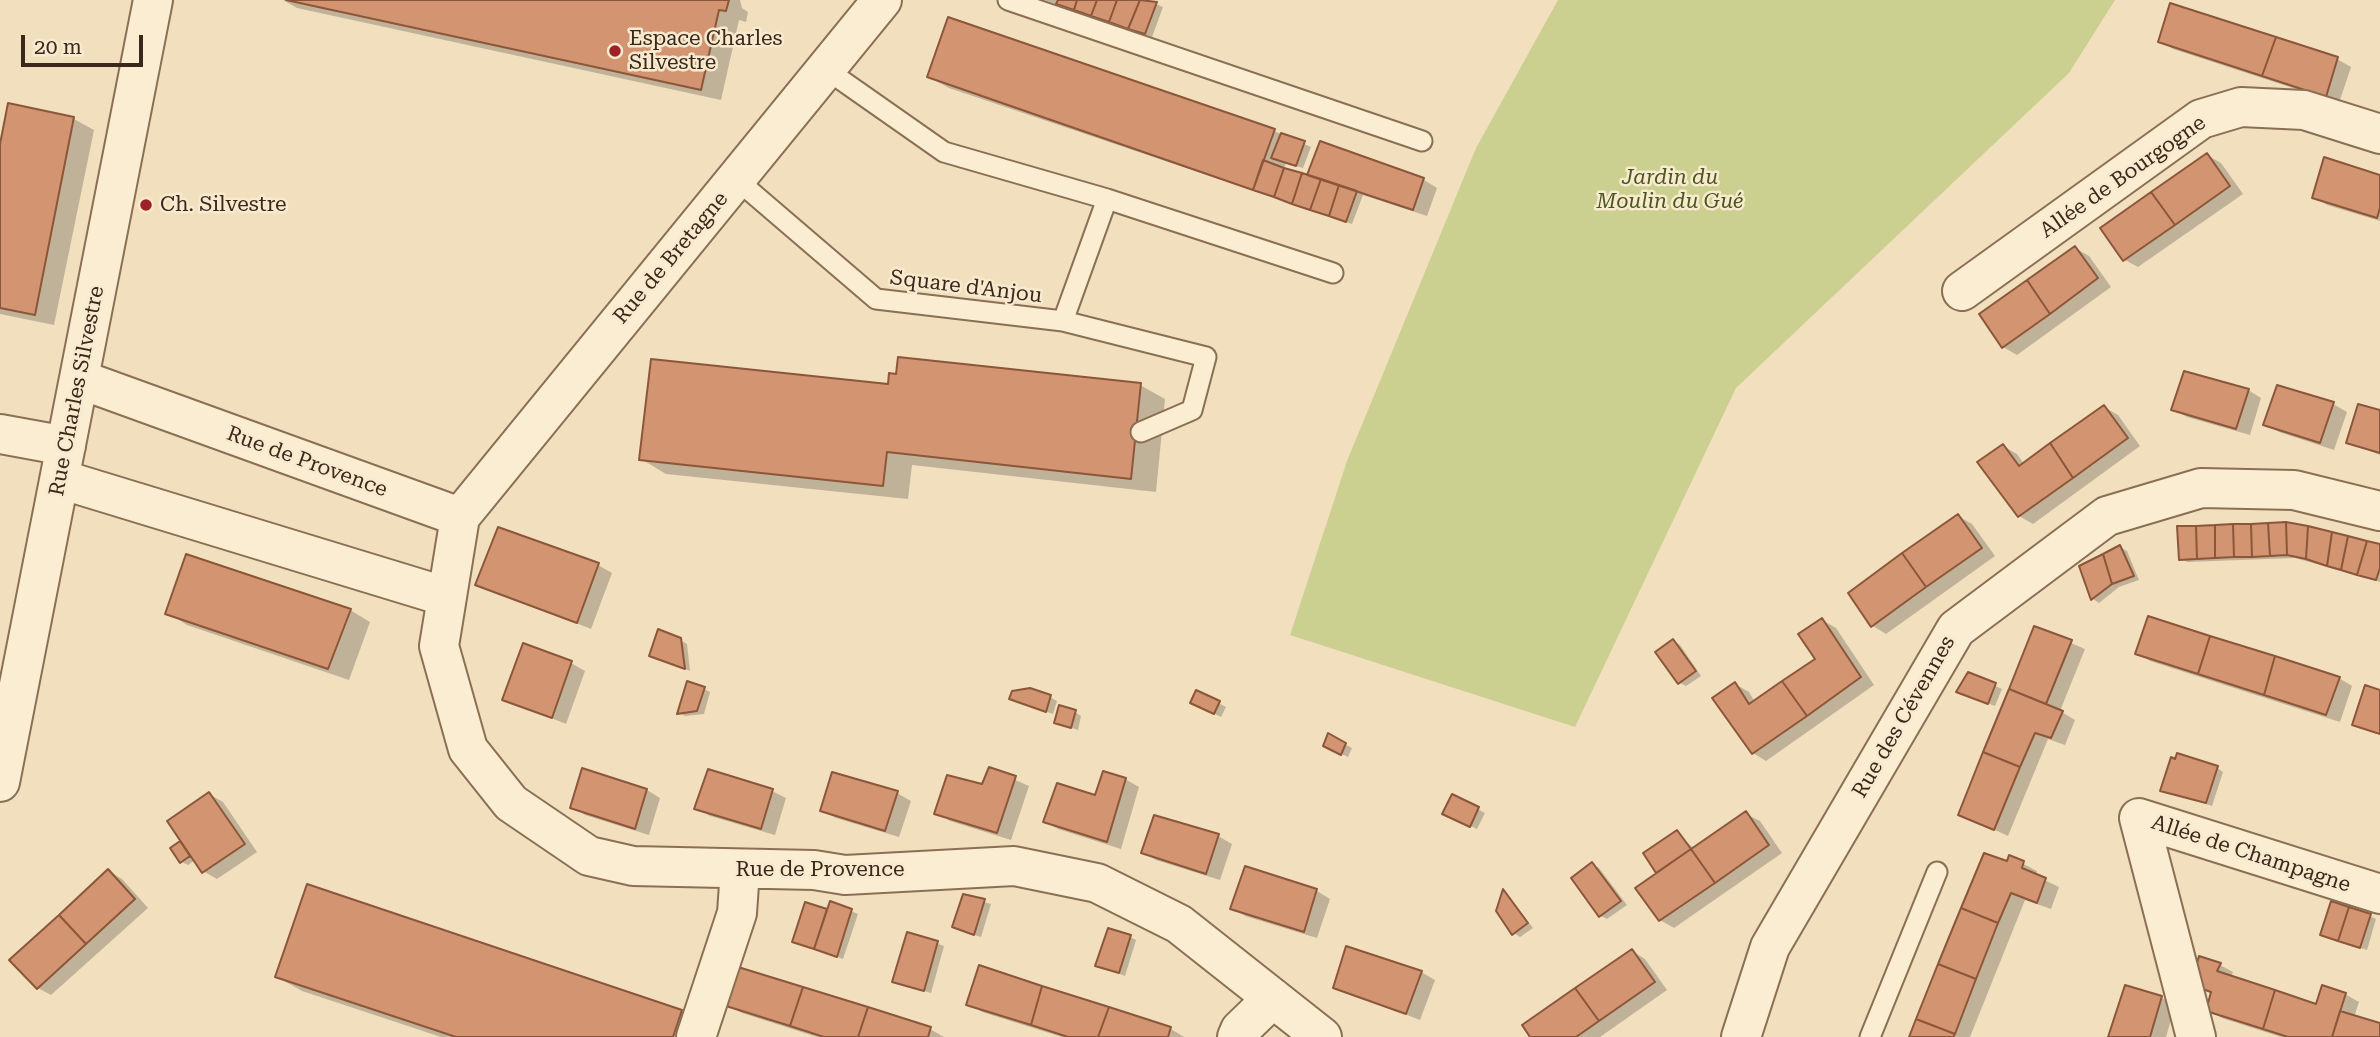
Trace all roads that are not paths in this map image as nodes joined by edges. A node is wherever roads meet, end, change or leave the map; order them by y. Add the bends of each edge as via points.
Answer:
1 (153, 0) edge
2 (882, 0) edge
3 (1008, 0) edge
4 (827, 70) junction
5 (2380, 134) edge
6 (1422, 141) dead end
7 (736, 179) junction
8 (1107, 199) junction
9 (1333, 273) dead end
10 (1962, 290) dead end
11 (1063, 321) junction
12 (79, 379) junction
13 (1141, 432) dead end
14 (0, 433) edge
15 (63, 462) junction
16 (2380, 511) edge
17 (460, 517) junction
18 (447, 597) junction
19 (0, 782) edge
20 (740, 870) junction
21 (1937, 872) dead end
22 (2380, 894) edge
23 (1273, 998) junction
24 (696, 1037) edge
25 (1237, 1037) edge
26 (1322, 1037) edge
27 (1741, 1037) edge
28 (1870, 1037) edge
29 (2196, 1037) edge

1 - 12 street, Rue Charles Silvestre
2 - 4 street, Rue de Bretagne
3 - 6 lane
4 - 7 street, Rue de Bretagne
4 - 8 lane via 944,152
5 - 10 street, Allée de Bourgogne via 2304,110 2241,107 2201,119
7 - 11 lane, Square d'Anjou via 876,299
7 - 17 street, Rue de Bretagne
8 - 9 lane
8 - 11 lane, Square d'Anjou
11 - 13 lane via 1206,357 1192,410
12 - 15 street, Rue Charles Silvestre
12 - 17 street, Rue de Provence
14 - 15 street
15 - 18 street
15 - 19 street, Rue Charles Silvestre
16 - 27 street, Rue des Cévennes via 2294,490 2201,488 2107,516 1956,629 1770,947
17 - 18 street, Rue de Provence
18 - 20 street, Rue de Provence via 439,646 468,749 511,803 589,856 633,866
20 - 23 street, Rue de Provence via 814,870 845,875 1014,866 1097,883 1179,924
20 - 24 street via 737,913
21 - 28 lane
22 - 29 street, Allée de Champagne via 2139,818
23 - 25 street
23 - 26 street, Rue de Provence

